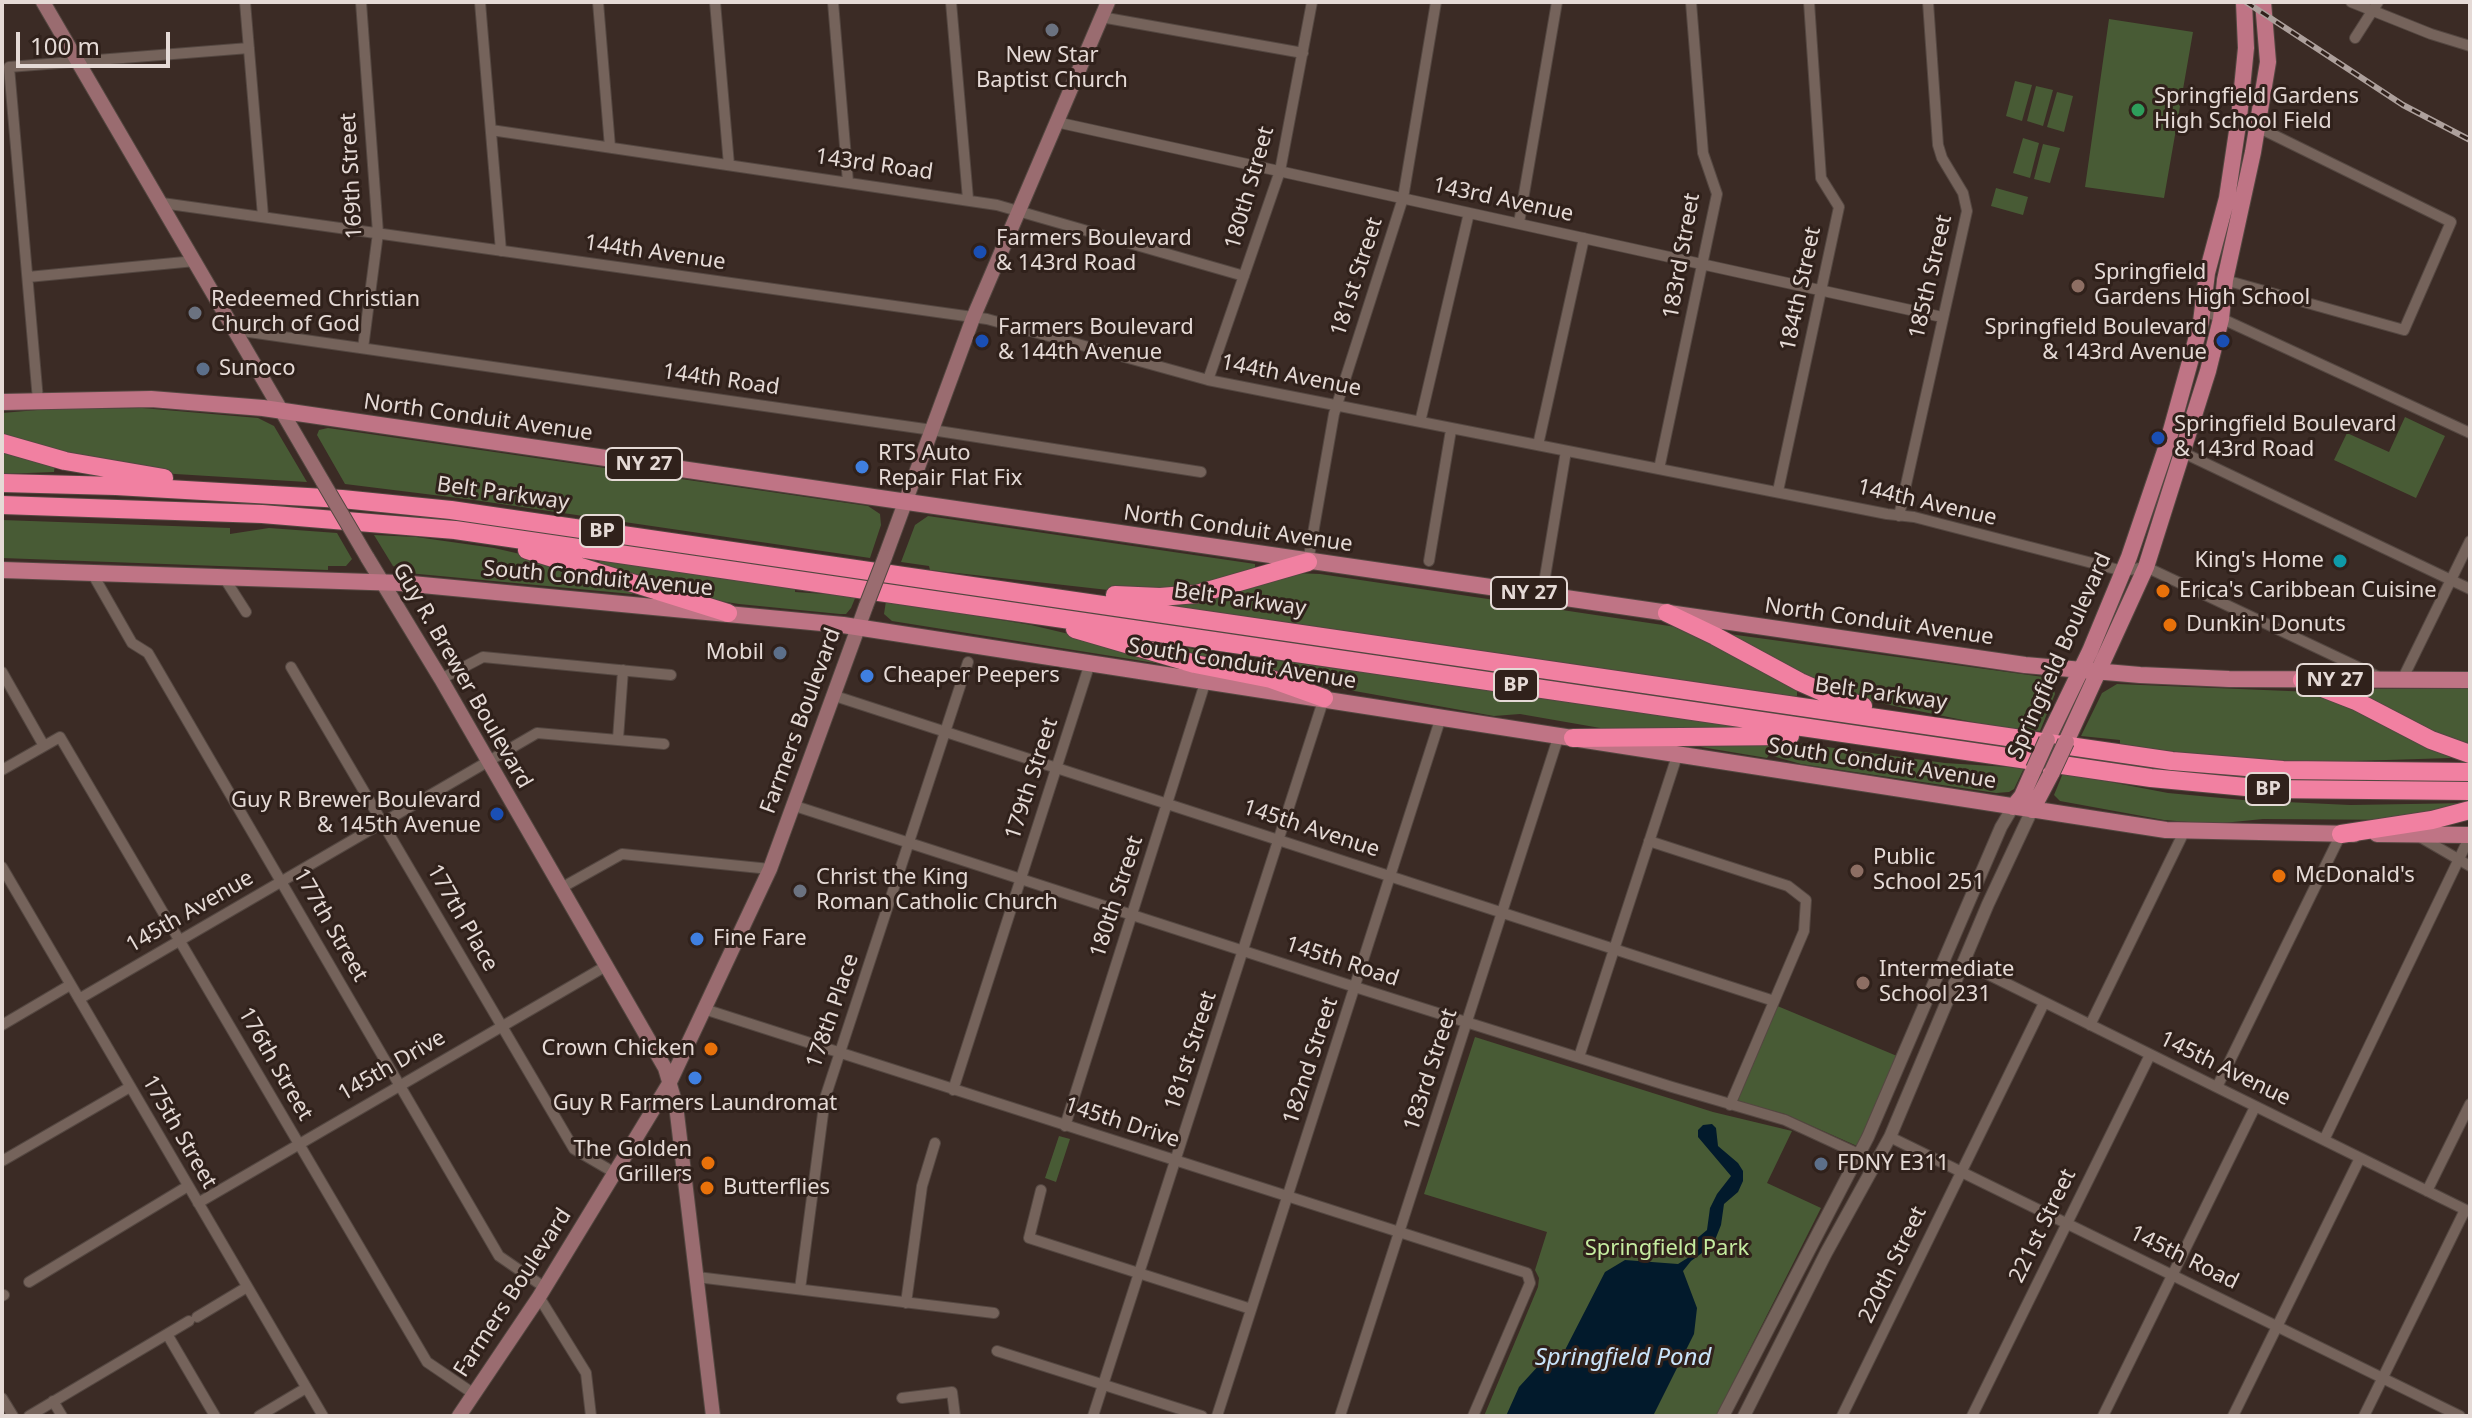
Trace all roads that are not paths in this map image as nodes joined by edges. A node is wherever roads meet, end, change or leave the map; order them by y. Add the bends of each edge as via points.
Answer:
1 (43, 2) edge
2 (245, 2) edge
3 (361, 2) edge
4 (480, 2) edge
5 (598, 2) edge
6 (715, 2) edge
7 (833, 2) edge
8 (951, 2) edge
9 (1108, 2) edge
10 (1312, 2) edge
11 (1436, 2) edge
12 (1557, 2) edge
13 (1691, 2) edge
14 (1809, 2) edge
15 (1928, 2) edge
16 (2244, 2) edge
17 (2263, 2) edge
18 (2351, 2) edge
19 (2374, 6) edge
20 (1101, 17) junction
21 (2355, 38) dead end
22 (2470, 46) edge
23 (249, 48) junction
24 (1303, 53) junction
25 (77, 59) junction
26 (2239, 118) junction
27 (1056, 122) junction
28 (2257, 127) junction
29 (491, 130) junction
30 (610, 147) junction
31 (729, 165) junction
32 (1280, 171) junction
33 (848, 182) junction
34 (1403, 198) junction
35 (968, 199) junction
36 (162, 203) junction
37 (1018, 211) junction
38 (1469, 213) junction
39 (263, 216) junction
40 (1519, 223) junction
41 (378, 233) junction
42 (1584, 238) junction
43 (501, 251) junction
44 (195, 261) junction
45 (1703, 264) junction
46 (1244, 276) junction
47 (28, 277) junction
48 (2225, 280) junction
49 (1822, 290) junction
50 (2203, 310) junction
51 (1942, 317) junction
52 (973, 318) junction
53 (2221, 319) junction
54 (235, 330) junction
55 (363, 348) junction
56 (1208, 380) junction
57 (38, 400) junction
58 (2, 402) edge
59 (1336, 406) junction
60 (283, 411) junction
61 (1420, 422) junction
62 (932, 430) junction
63 (1451, 430) junction
64 (2470, 433) edge
65 (2, 443) edge
66 (1538, 445) junction
67 (2175, 449) junction
68 (1566, 451) junction
69 (1659, 469) junction
70 (1201, 472) dead end
71 (2, 483) edge
72 (1778, 491) junction
73 (262, 495) junction
74 (905, 502) junction
75 (2, 505) edge
76 (1899, 516) junction
77 (455, 530) junction
78 (2470, 541) edge
79 (1429, 561) dead end
80 (1308, 562) junction
81 (2146, 567) junction
82 (2, 570) edge
83 (2123, 571) junction
84 (92, 573) junction
85 (223, 576) junction
86 (1545, 577) dead end
87 (2452, 580) junction
88 (382, 582) junction
89 (987, 587) junction
90 (2470, 589) edge
91 (1007, 610) junction
92 (246, 612) dead end
93 (728, 613) junction
94 (1667, 613) junction
95 (859, 627) junction
96 (968, 662) dead end
97 (1090, 663) junction
98 (291, 667) dead end
99 (623, 670) junction
100 (2089, 671) junction
101 (2, 672) edge
102 (671, 675) dead end
103 (441, 679) junction
104 (1206, 680) junction
105 (2302, 680) junction
106 (2394, 680) junction
107 (2470, 680) edge
108 (835, 696) junction
109 (1324, 698) junction
110 (1441, 717) junction
111 (1931, 725) junction
112 (945, 732) junction
113 (1566, 737) junction
114 (618, 739) junction
115 (664, 744) dead end
116 (1924, 744) junction
117 (44, 746) junction
118 (2470, 754) edge
119 (1677, 756) junction
120 (488, 763) junction
121 (1057, 768) junction
122 (2, 770) edge
123 (2470, 772) edge
124 (2470, 791) edge
125 (1168, 804) junction
126 (795, 806) junction
127 (2013, 807) junction
128 (2032, 810) junction
129 (2470, 810) edge
130 (383, 823) junction
131 (2184, 832) junction
132 (2341, 834) junction
133 (2415, 835) junction
134 (2470, 835) edge
135 (1280, 840) junction
136 (1649, 841) junction
137 (910, 843) junction
138 (2459, 861) junction
139 (2470, 866) edge
140 (2, 867) edge
141 (770, 869) junction
142 (1390, 875) junction
143 (1021, 879) junction
144 (282, 882) junction
145 (6, 885) edge
146 (561, 888) junction
147 (1503, 912) junction
148 (1132, 915) junction
149 (181, 941) junction
150 (1614, 948) junction
151 (1244, 952) junction
152 (1963, 962) junction
153 (606, 966) junction
154 (70, 985) junction
155 (1355, 987) junction
156 (79, 999) junction
157 (1774, 1001) junction
158 (2044, 1003) junction
159 (704, 1009) junction
160 (1467, 1023) junction
161 (2, 1025) edge
162 (2090, 1025) junction
163 (502, 1026) junction
164 (841, 1053) junction
165 (2150, 1055) junction
166 (1579, 1057) junction
167 (670, 1082) junction
168 (400, 1085) junction
169 (130, 1087) junction
170 (2217, 1087) junction
171 (953, 1090) junction
172 (2470, 1104) edge
173 (1730, 1105) junction
174 (2255, 1107) junction
175 (1065, 1126) junction
176 (1890, 1137) junction
177 (2324, 1140) junction
178 (935, 1143) dead end
179 (299, 1144) junction
180 (1858, 1154) junction
181 (2360, 1158) junction
182 (2, 1161) edge
183 (1176, 1162) junction
184 (1876, 1162) junction
185 (1962, 1172) junction
186 (615, 1173) junction
187 (188, 1186) junction
188 (1041, 1190) dead end
189 (2427, 1191) junction
190 (1288, 1197) junction
191 (198, 1203) junction
192 (2467, 1211) edge
193 (2067, 1223) junction
194 (1400, 1233) junction
195 (1140, 1273) junction
196 (2172, 1275) junction
197 (697, 1277) junction
198 (29, 1282) dead end
199 (247, 1287) junction
200 (800, 1289) junction
201 (542, 1292) junction
202 (906, 1303) junction
203 (1251, 1309) junction
204 (994, 1313) dead end
205 (2277, 1326) junction
206 (167, 1334) junction
207 (997, 1351) dead end
208 (2382, 1378) junction
209 (1104, 1384) junction
210 (306, 1388) junction
211 (474, 1394) junction
212 (2, 1398) edge
213 (902, 1398) dead end
214 (53, 1401) junction
215 (461, 1415) edge
216 (13, 1416) edge
217 (29, 1416) edge
218 (62, 1416) edge
219 (215, 1416) edge
220 (259, 1416) edge
221 (323, 1416) edge
222 (591, 1416) edge
223 (713, 1416) edge
224 (955, 1416) edge
225 (1093, 1416) edge
226 (1202, 1416) edge
227 (1217, 1416) edge
228 (1340, 1416) edge
229 (1473, 1416) edge
230 (1723, 1416) edge
231 (1744, 1416) edge
232 (1842, 1416) edge
233 (1972, 1416) edge
234 (2103, 1416) edge
235 (2233, 1416) edge
236 (2364, 1416) edge
237 (2460, 1416) edge

1 - 25 main road, Guy R. Brewer Boulevard
2 - 23 street
3 - 41 street, 169th Street
4 - 29 street
5 - 30 street
6 - 31 street
7 - 33 street
8 - 35 street
9 - 20 main road, Farmers Boulevard
10 - 24 street, 180th Street
11 - 34 street, 181st Street
12 - 40 street
13 - 45 street, 183rd Street via 1703,153 1717,194
14 - 49 street, 184th Street via 1821,178 1839,207
15 - 51 street, 185th Street via 1938,145 1967,211
16 - 26 main road, Springfield Boulevard
17 - 28 main road, Springfield Boulevard via 2268,62
18 - 19 street
19 - 21 street
19 - 22 street
20 - 24 street
20 - 27 main road, Farmers Boulevard
23 - 25 street
23 - 39 street
24 - 32 street, 180th Street
25 - 36 main road, Guy R. Brewer Boulevard
25 - 47 street via 9,67
26 - 28 street
26 - 50 main road, Springfield Boulevard
27 - 32 street, 143rd Avenue
27 - 37 main road, Farmers Boulevard
28 - 48 main road, Springfield Boulevard
28 - 48 street via 2451,222 2404,330
29 - 30 street, 143rd Road
29 - 43 street
30 - 31 street, 143rd Road
31 - 33 street, 143rd Road
32 - 34 street, 143rd Avenue
32 - 46 street, 180th Street
33 - 35 street, 143rd Road
34 - 38 street, 143rd Avenue
34 - 59 street, 181st Street
35 - 37 street, 143rd Road
36 - 39 street, 144th Avenue
36 - 44 main road, Guy R. Brewer Boulevard
37 - 46 street, 143rd Road
37 - 52 main road, Farmers Boulevard
38 - 40 street, 143rd Avenue
38 - 61 street
39 - 41 street, 144th Avenue
40 - 42 street, 143rd Avenue
41 - 43 street, 144th Avenue
41 - 55 street, 169th Street
42 - 45 street, 143rd Avenue
42 - 66 street
43 - 52 street, 144th Avenue
44 - 47 street
44 - 54 main road, Guy R. Brewer Boulevard
45 - 49 street, 143rd Avenue
45 - 69 street, 183rd Street
46 - 56 street, 180th Street
47 - 57 street
48 - 53 main road, Springfield Boulevard
49 - 51 street, 143rd Avenue
49 - 72 street, 184th Street
50 - 53 street
50 - 67 main road, Springfield Boulevard
51 - 76 street, 185th Street
52 - 56 street, 144th Avenue
52 - 62 main road, Farmers Boulevard
53 - 64 street
53 - 67 main road, Springfield Boulevard via 2208,371
54 - 55 street, 144th Road
54 - 60 main road, Guy R. Brewer Boulevard
55 - 62 street, 144th Road
56 - 59 street, 144th Avenue
57 - 58 main road, North Conduit Avenue / NY 27
57 - 60 main road, North Conduit Avenue / NY 27 via 179,400
59 - 61 street, 144th Avenue
59 - 80 street, 181st Street
60 - 74 main road, North Conduit Avenue / NY 27
60 - 88 main road, Guy R. Brewer Boulevard, bridge
61 - 63 street, 144th Avenue
62 - 70 street, 144th Road
62 - 74 main road, Farmers Boulevard
63 - 66 street, 144th Avenue
63 - 79 street
65 - 73 highway via 83,465
66 - 68 street, 144th Avenue
67 - 81 main road, Springfield Boulevard
67 - 83 main road, Springfield Boulevard
67 - 87 street
68 - 69 street, 144th Avenue
68 - 86 street
69 - 72 street, 144th Avenue
71 - 73 highway, Belt Parkway / BP
72 - 76 street, 144th Avenue
73 - 89 highway, Belt Parkway / BP via 489,515
74 - 80 main road, North Conduit Avenue / NY 27
74 - 95 main road, Farmers Boulevard, bridge
75 - 77 highway, Belt Parkway / BP via 262,514
76 - 83 street, 144th Avenue
77 - 91 highway, Belt Parkway / BP
77 - 93 highway
78 - 87 street
80 - 89 highway via 1173,596
80 - 94 main road, North Conduit Avenue / NY 27
81 - 83 street, 144th Avenue
81 - 100 main road, Springfield Boulevard
81 - 106 street
82 - 84 main road, South Conduit Avenue
83 - 100 main road, Springfield Boulevard
84 - 85 main road, South Conduit Avenue
84 - 144 street, 177th Street via 132,643 148,653
85 - 88 main road, South Conduit Avenue
85 - 92 street
87 - 90 street
87 - 106 street
88 - 93 main road, South Conduit Avenue
88 - 103 main road, Guy R. Brewer Boulevard
89 - 111 highway, Belt Parkway / BP
91 - 109 highway via 1195,664 1271,679
91 - 116 highway, Belt Parkway / BP
93 - 95 main road, South Conduit Avenue
94 - 100 main road, North Conduit Avenue / NY 27
94 - 111 highway via 1827,694
95 - 97 main road, South Conduit Avenue
95 - 108 main road, Farmers Boulevard
96 - 112 street, 178th Place
97 - 104 main road, South Conduit Avenue
97 - 121 street, 179th Street
98 - 130 street, 177th Place
99 - 102 street
99 - 103 street via 483,657
99 - 114 street
100 - 105 main road, North Conduit Avenue / NY 27
100 - 127 main road, Springfield Boulevard, bridge via 2060,711
100 - 128 main road, Springfield Boulevard, bridge via 2079,714
101 - 117 street
103 - 120 main road, Guy R. Brewer Boulevard
104 - 109 main road, South Conduit Avenue
104 - 125 street, 180th Street
105 - 106 main road, North Conduit Avenue / NY 27
105 - 118 highway
106 - 107 main road, North Conduit Avenue / NY 27
108 - 112 street, 145th Avenue
108 - 126 main road, Farmers Boulevard
109 - 110 main road, South Conduit Avenue
109 - 135 street, 181st Street
110 - 113 main road, South Conduit Avenue
110 - 142 street, 182nd Street
111 - 123 highway, Belt Parkway / BP via 2222,766
112 - 121 street, 145th Avenue
112 - 137 street, 178th Place
113 - 116 highway via 1774,734 1846,743
113 - 119 main road, South Conduit Avenue
113 - 147 street, 183rd Street
114 - 115 street, 145th Avenue
114 - 120 street, 145th Avenue via 537,733
116 - 124 highway, Belt Parkway / BP via 2228,787
117 - 122 street
117 - 149 street, 176th Street via 60,737
119 - 127 main road, South Conduit Avenue
119 - 136 street
120 - 130 street, 145th Avenue
120 - 146 main road, Guy R. Brewer Boulevard
121 - 125 street, 145th Avenue
121 - 143 street, 179th Street
125 - 135 street, 145th Avenue
125 - 148 street, 180th Street
126 - 137 street, 145th Road
126 - 141 main road, Farmers Boulevard
127 - 128 main road, South Conduit Avenue
127 - 180 street, Springfield Boulevard
128 - 131 main road, South Conduit Avenue
128 - 152 street, Springfield Boulevard
129 - 132 highway
130 - 144 street, 145th Avenue
130 - 163 street, 177th Place
131 - 132 main road, South Conduit Avenue
131 - 162 street
132 - 133 main road, South Conduit Avenue
132 - 170 street
133 - 134 main road, South Conduit Avenue
133 - 138 street
134 - 138 street
135 - 142 street, 145th Avenue
135 - 151 street, 181st Street
136 - 150 street
136 - 157 street via 1788,886 1806,900 1804,931
137 - 143 street, 145th Road
137 - 164 street, 178th Place
138 - 139 street
138 - 177 street
140 - 145 street, 175th Street
141 - 146 street via 622,854
141 - 159 main road, Farmers Boulevard
142 - 147 street, 145th Avenue
142 - 155 street, 182nd Street
143 - 148 street, 145th Road
143 - 171 street, 179th Street
144 - 149 street, 145th Avenue
144 - 168 street, 177th Street
145 - 154 street, 175th Street
146 - 153 main road, Guy R. Brewer Boulevard
147 - 150 street, 145th Avenue
147 - 160 street, 183rd Street
148 - 151 street, 145th Road
148 - 175 street, 180th Street
149 - 156 street, 145th Avenue
149 - 179 street, 176th Street
150 - 157 street, 145th Avenue
150 - 166 street
151 - 155 street, 145th Road
151 - 183 street, 181st Street
152 - 158 street, 145th Avenue
152 - 176 street, Springfield Boulevard
153 - 163 street, 145th Drive
153 - 167 main road, Guy R. Brewer Boulevard
154 - 156 street, 175th Street
154 - 161 street
155 - 160 street, 145th Road
155 - 190 street, 182nd Street
156 - 169 street, 175th Street
157 - 173 street
158 - 162 street, 145th Avenue
158 - 185 street, 220th Street
159 - 164 street, 145th Drive
159 - 167 main road, Farmers Boulevard
160 - 166 street, 145th Road
160 - 194 street, 183rd Street
162 - 165 street, 145th Avenue
163 - 168 street, 145th Drive
163 - 186 street, 177th Place via 574,1149
164 - 171 street, 145th Drive
164 - 200 street, 178th Place via 825,1098
165 - 170 street, 145th Avenue
165 - 193 street, 221st Street
166 - 173 street, 145th Road
167 - 186 main road, Farmers Boulevard
167 - 197 main road, Guy R. Brewer Boulevard
168 - 179 street, 145th Drive
168 - 201 street, 177th Street via 499,1256
169 - 182 street
169 - 187 street, 175th Street
170 - 174 street, 145th Avenue
171 - 175 street, 145th Drive
172 - 189 street
173 - 180 street, 145th Road via 1785,1120
174 - 177 street, 145th Avenue
174 - 196 street
175 - 183 street, 145th Drive
176 - 184 street, Springfield Boulevard
176 - 185 street, 145th Road
177 - 181 street, 145th Avenue
178 - 202 street via 922,1186
179 - 191 street, 145th Drive
179 - 211 street, 176th Street via 427,1362
180 - 184 street, 145th Road
180 - 230 street, Springfield Boulevard
181 - 189 street, 145th Avenue
181 - 205 street
183 - 190 street, 145th Drive
183 - 195 street, 181st Street
184 - 231 street, Springfield Boulevard
185 - 193 street, 145th Road
185 - 232 street, 220th Street
186 - 201 main road, Farmers Boulevard
187 - 191 street, 175th Street
187 - 198 street
188 - 195 street via 1029,1238
189 - 192 street, 145th Avenue
190 - 194 street, 145th Drive
190 - 203 street, 182nd Street
191 - 199 street, 175th Street
192 - 208 street
193 - 196 street, 145th Road
193 - 233 street, 221st Street
194 - 228 street, 183rd Street
194 - 229 street, 145th Drive via 1527,1273 1530,1283
195 - 203 street
195 - 209 street, 181st Street
196 - 205 street, 145th Road
196 - 234 street
197 - 200 street
197 - 223 main road, Guy R. Brewer Boulevard
199 - 206 street
199 - 210 street, 175th Street
200 - 202 street
201 - 211 main road, Farmers Boulevard
201 - 222 street, 177th Street via 586,1373
202 - 204 street
203 - 227 street, 182nd Street
205 - 208 street, 145th Road
205 - 235 street
206 - 214 street
206 - 219 street
207 - 209 street
208 - 236 street
208 - 237 street, 145th Road
209 - 225 street, 181st Street
209 - 226 street
210 - 220 street
210 - 221 street, 175th Street
211 - 215 main road, Farmers Boulevard
212 - 216 street
213 - 224 street via 952,1392
214 - 217 street
214 - 218 street

